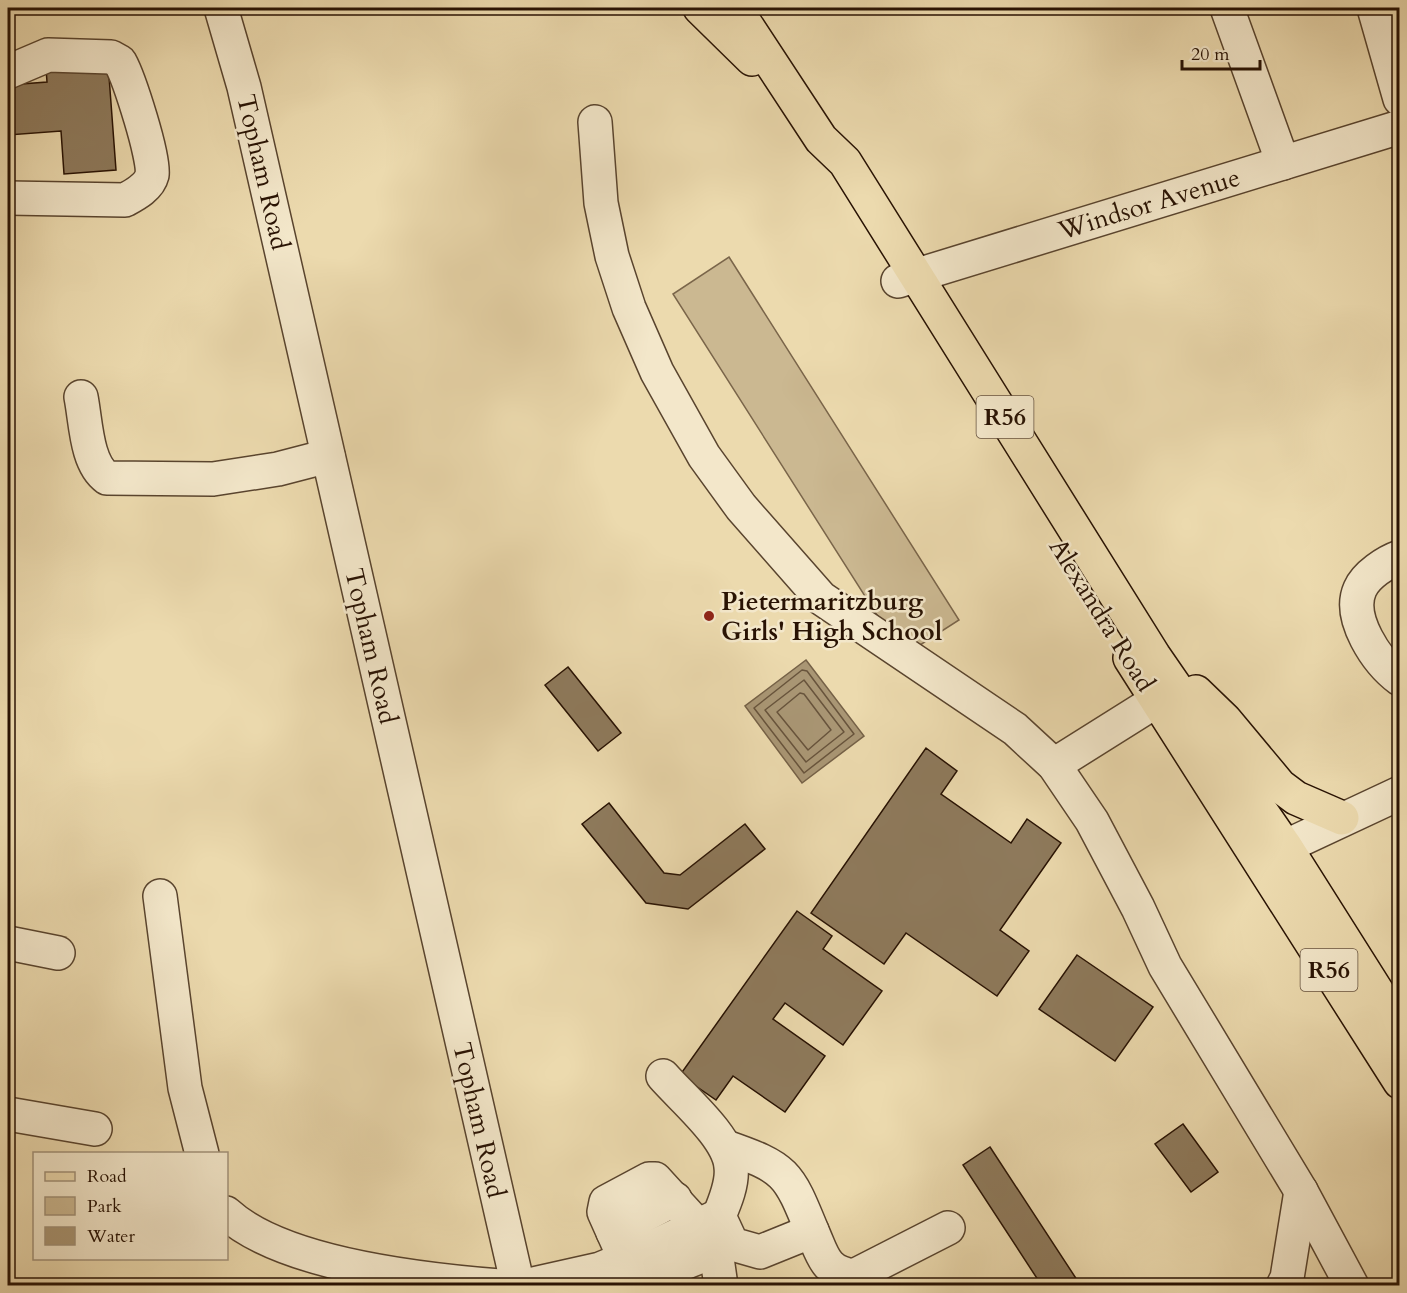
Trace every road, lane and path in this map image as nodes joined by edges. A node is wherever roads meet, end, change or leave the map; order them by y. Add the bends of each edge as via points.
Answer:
1 (221, 8) edge
2 (700, 8) edge
3 (735, 8) edge
4 (1227, 8) edge
5 (1374, 8) edge
6 (8, 72) edge
7 (1400, 99) edge
8 (797, 102) junction
9 (595, 122) dead end
10 (1400, 127) edge
11 (1283, 163) junction
12 (8, 198) edge
13 (907, 278) junction
14 (81, 397) dead end
15 (328, 456) junction
16 (1400, 557) edge
17 (1154, 656) junction
18 (1400, 679) edge
19 (1165, 695) junction
20 (1054, 765) junction
21 (1400, 792) edge
22 (1342, 818) junction
23 (1272, 852) junction
24 (160, 896) dead end
25 (8, 944) edge
26 (58, 952) dead end
27 (1400, 1028) edge
28 (663, 1076) dead end
29 (1400, 1082) edge
30 (8, 1114) edge
31 (95, 1129) dead end
32 (726, 1147) junction
33 (201, 1152) edge
34 (1301, 1191) junction
35 (228, 1214) edge
36 (948, 1228) dead end
37 (812, 1231) junction
38 (716, 1234) junction
39 (626, 1269) edge
40 (500, 1286) edge
41 (518, 1286) edge
42 (524, 1286) edge
43 (721, 1286) edge
44 (1282, 1286) edge
45 (1352, 1286) edge

1 - 15 street, Topham Road via 244,87
2 - 8 main road
3 - 8 main road, Alexandra Road / R56
4 - 11 street
5 - 7 street
6 - 12 street via 48,55 111,57 120,62 151,157 152,175 141,191 125,200
8 - 13 main road, Alexandra Road / R56 via 821,139 845,162
9 - 20 street via 602,203 615,267 657,372 710,465 748,516 821,598 1016,729
10 - 11 street, Windsor Avenue
11 - 13 street, Windsor Avenue
13 - 17 main road, Alexandra Road / R56
13 - 19 main road, Alexandra Road / R56
14 - 15 street via 94,460 98,471 107,478 213,479
15 - 41 street, Topham Road
16 - 18 street via 1374,572 1360,588 1356,603 1372,649
17 - 19 main road, Alexandra Road / R56
17 - 22 main road via 1225,720 1280,786 1296,798
19 - 20 street
19 - 23 main road, Alexandra Road / R56
20 - 34 street via 1108,851 1165,966
21 - 22 street
22 - 23 street
23 - 27 main road, Alexandra Road / R56
23 - 29 main road, Alexandra Road / R56
24 - 33 street via 185,1088
25 - 26 street
28 - 32 street
30 - 31 street
32 - 37 street via 777,1167 798,1197
32 - 38 street via 732,1168
34 - 44 street via 1287,1278
34 - 45 street
35 - 40 street via 249,1230 322,1259 449,1282
36 - 37 street via 854,1276 828,1267
37 - 38 street via 760,1252
38 - 39 street
38 - 39 street via 675,1199
38 - 43 street
39 - 42 street via 600,1269

